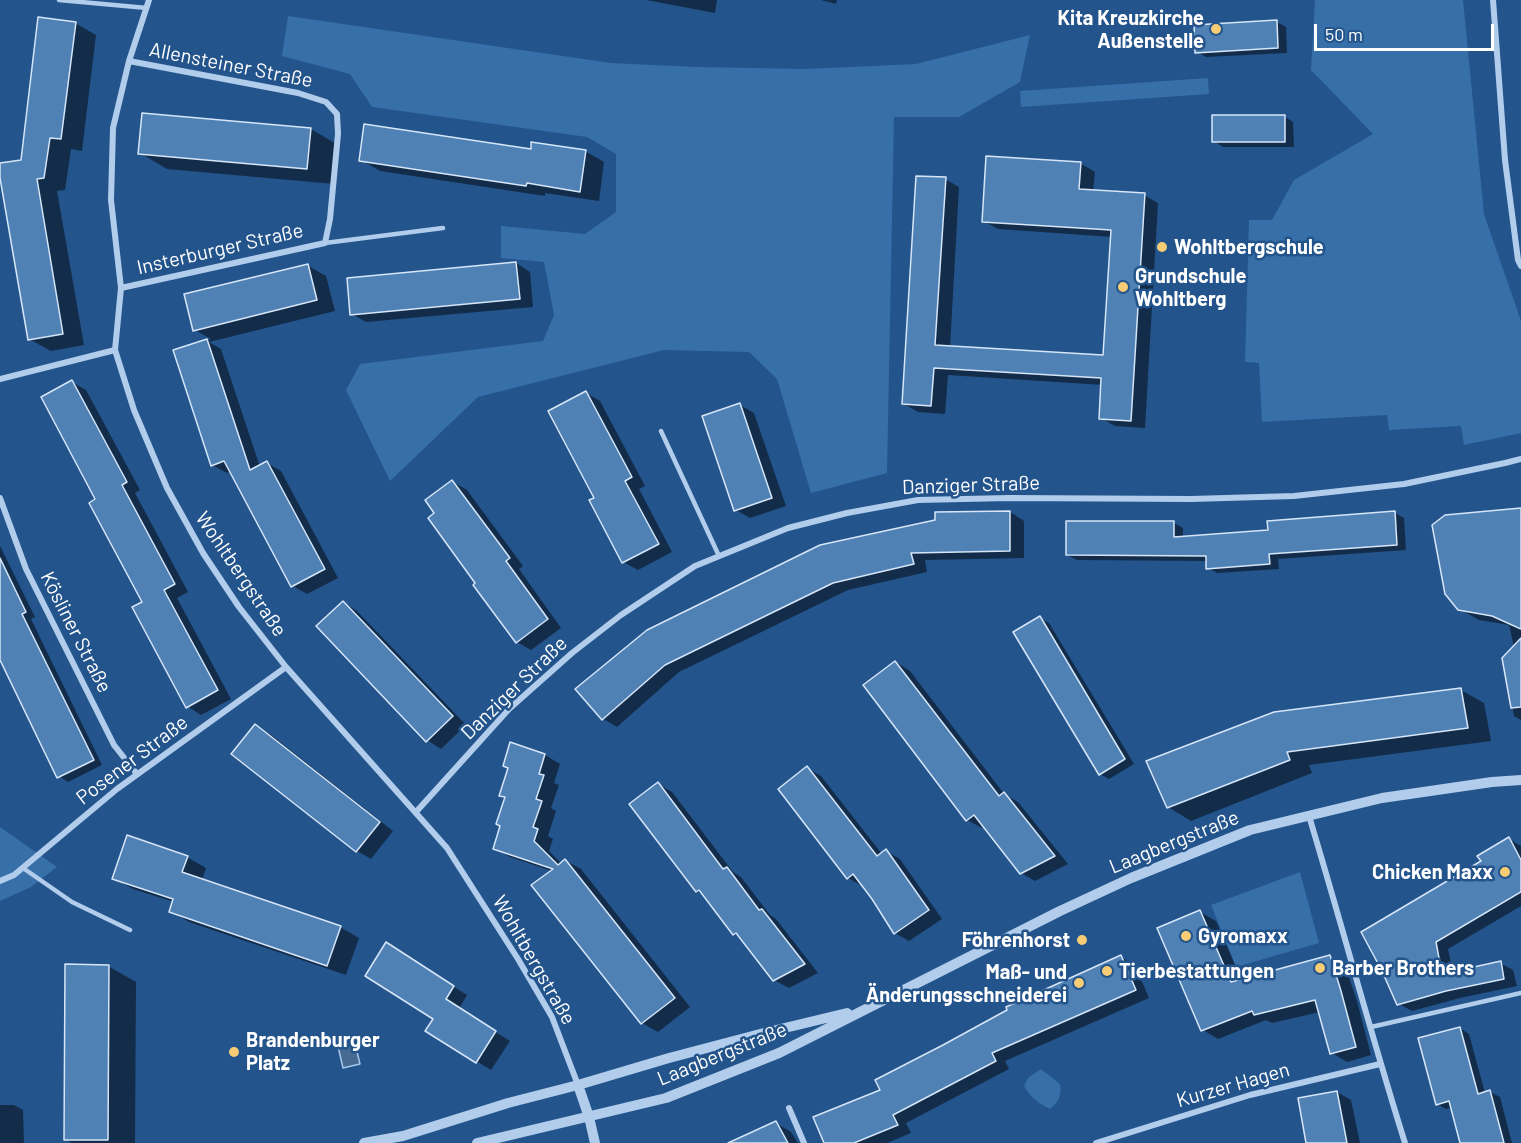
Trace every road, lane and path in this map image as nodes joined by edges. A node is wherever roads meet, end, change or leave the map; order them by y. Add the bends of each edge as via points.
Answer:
1 (59, 0) edge
2 (150, 0) edge
3 (1493, 0) edge
4 (147, 8) junction
5 (129, 61) junction
6 (338, 134) joint
7 (443, 228) dead end
8 (325, 243) junction
9 (1521, 266) edge
10 (121, 288) junction
11 (116, 350) junction
12 (0, 379) edge
13 (662, 431) dead end
14 (1521, 459) edge
15 (0, 498) edge
16 (719, 556) junction
17 (286, 667) junction
18 (137, 774) junction
19 (1521, 780) edge
20 (416, 812) junction
21 (1309, 816) junction
22 (23, 868) junction
23 (0, 881) edge
24 (130, 930) dead end
25 (1521, 993) edge
26 (864, 1009) junction
27 (1371, 1027) junction
28 (1380, 1064) junction
29 (579, 1085) junction
30 (789, 1108) dead end
31 (589, 1117) junction
32 (364, 1143) edge
33 (477, 1143) edge
34 (596, 1143) edge
35 (804, 1143) edge
36 (1096, 1143) edge
37 (1405, 1143) edge

1 - 4 lane
2 - 4 street, Wohltbergstraße
3 - 9 street via 1505,160
4 - 5 street, Wohltbergstraße
5 - 6 street, Allensteiner Straße via 298,93 326,102 337,114
5 - 10 street, Wohltbergstraße via 114,128 111,200
6 - 8 street, Insterburger Straße
7 - 8 lane
8 - 10 street, Insterburger Straße
10 - 11 street, Wohltbergstraße
11 - 12 street
11 - 17 street, Wohltbergstraße via 134,410 167,488 202,553
13 - 16 lane
14 - 16 street, Danziger Straße via 1404,484 1294,496 918,500 789,528
15 - 18 street, Kösliner Straße via 26,569 114,745
16 - 20 street, Danziger Straße via 695,566 572,653 509,709
17 - 18 street, Posener Straße
17 - 20 street, Wohltbergstraße
18 - 22 street, Posener Straße
19 - 21 street, Laagbergstraße via 1382,798
20 - 29 street, Wohltbergstraße via 447,848 523,968 552,1017
21 - 26 street, Laagbergstraße via 1250,830 1131,878
21 - 27 street
22 - 23 street, Posener Straße
22 - 24 lane via 72,902
25 - 27 lane
26 - 29 street, Laagbergstraße via 661,1060
26 - 31 street, Laagbergstraße via 779,1053 676,1094
27 - 28 street
28 - 36 street, Kurzer Hagen via 1250,1095
28 - 37 street
29 - 31 street
29 - 32 street via 403,1136
30 - 35 street
31 - 33 street
31 - 34 street

